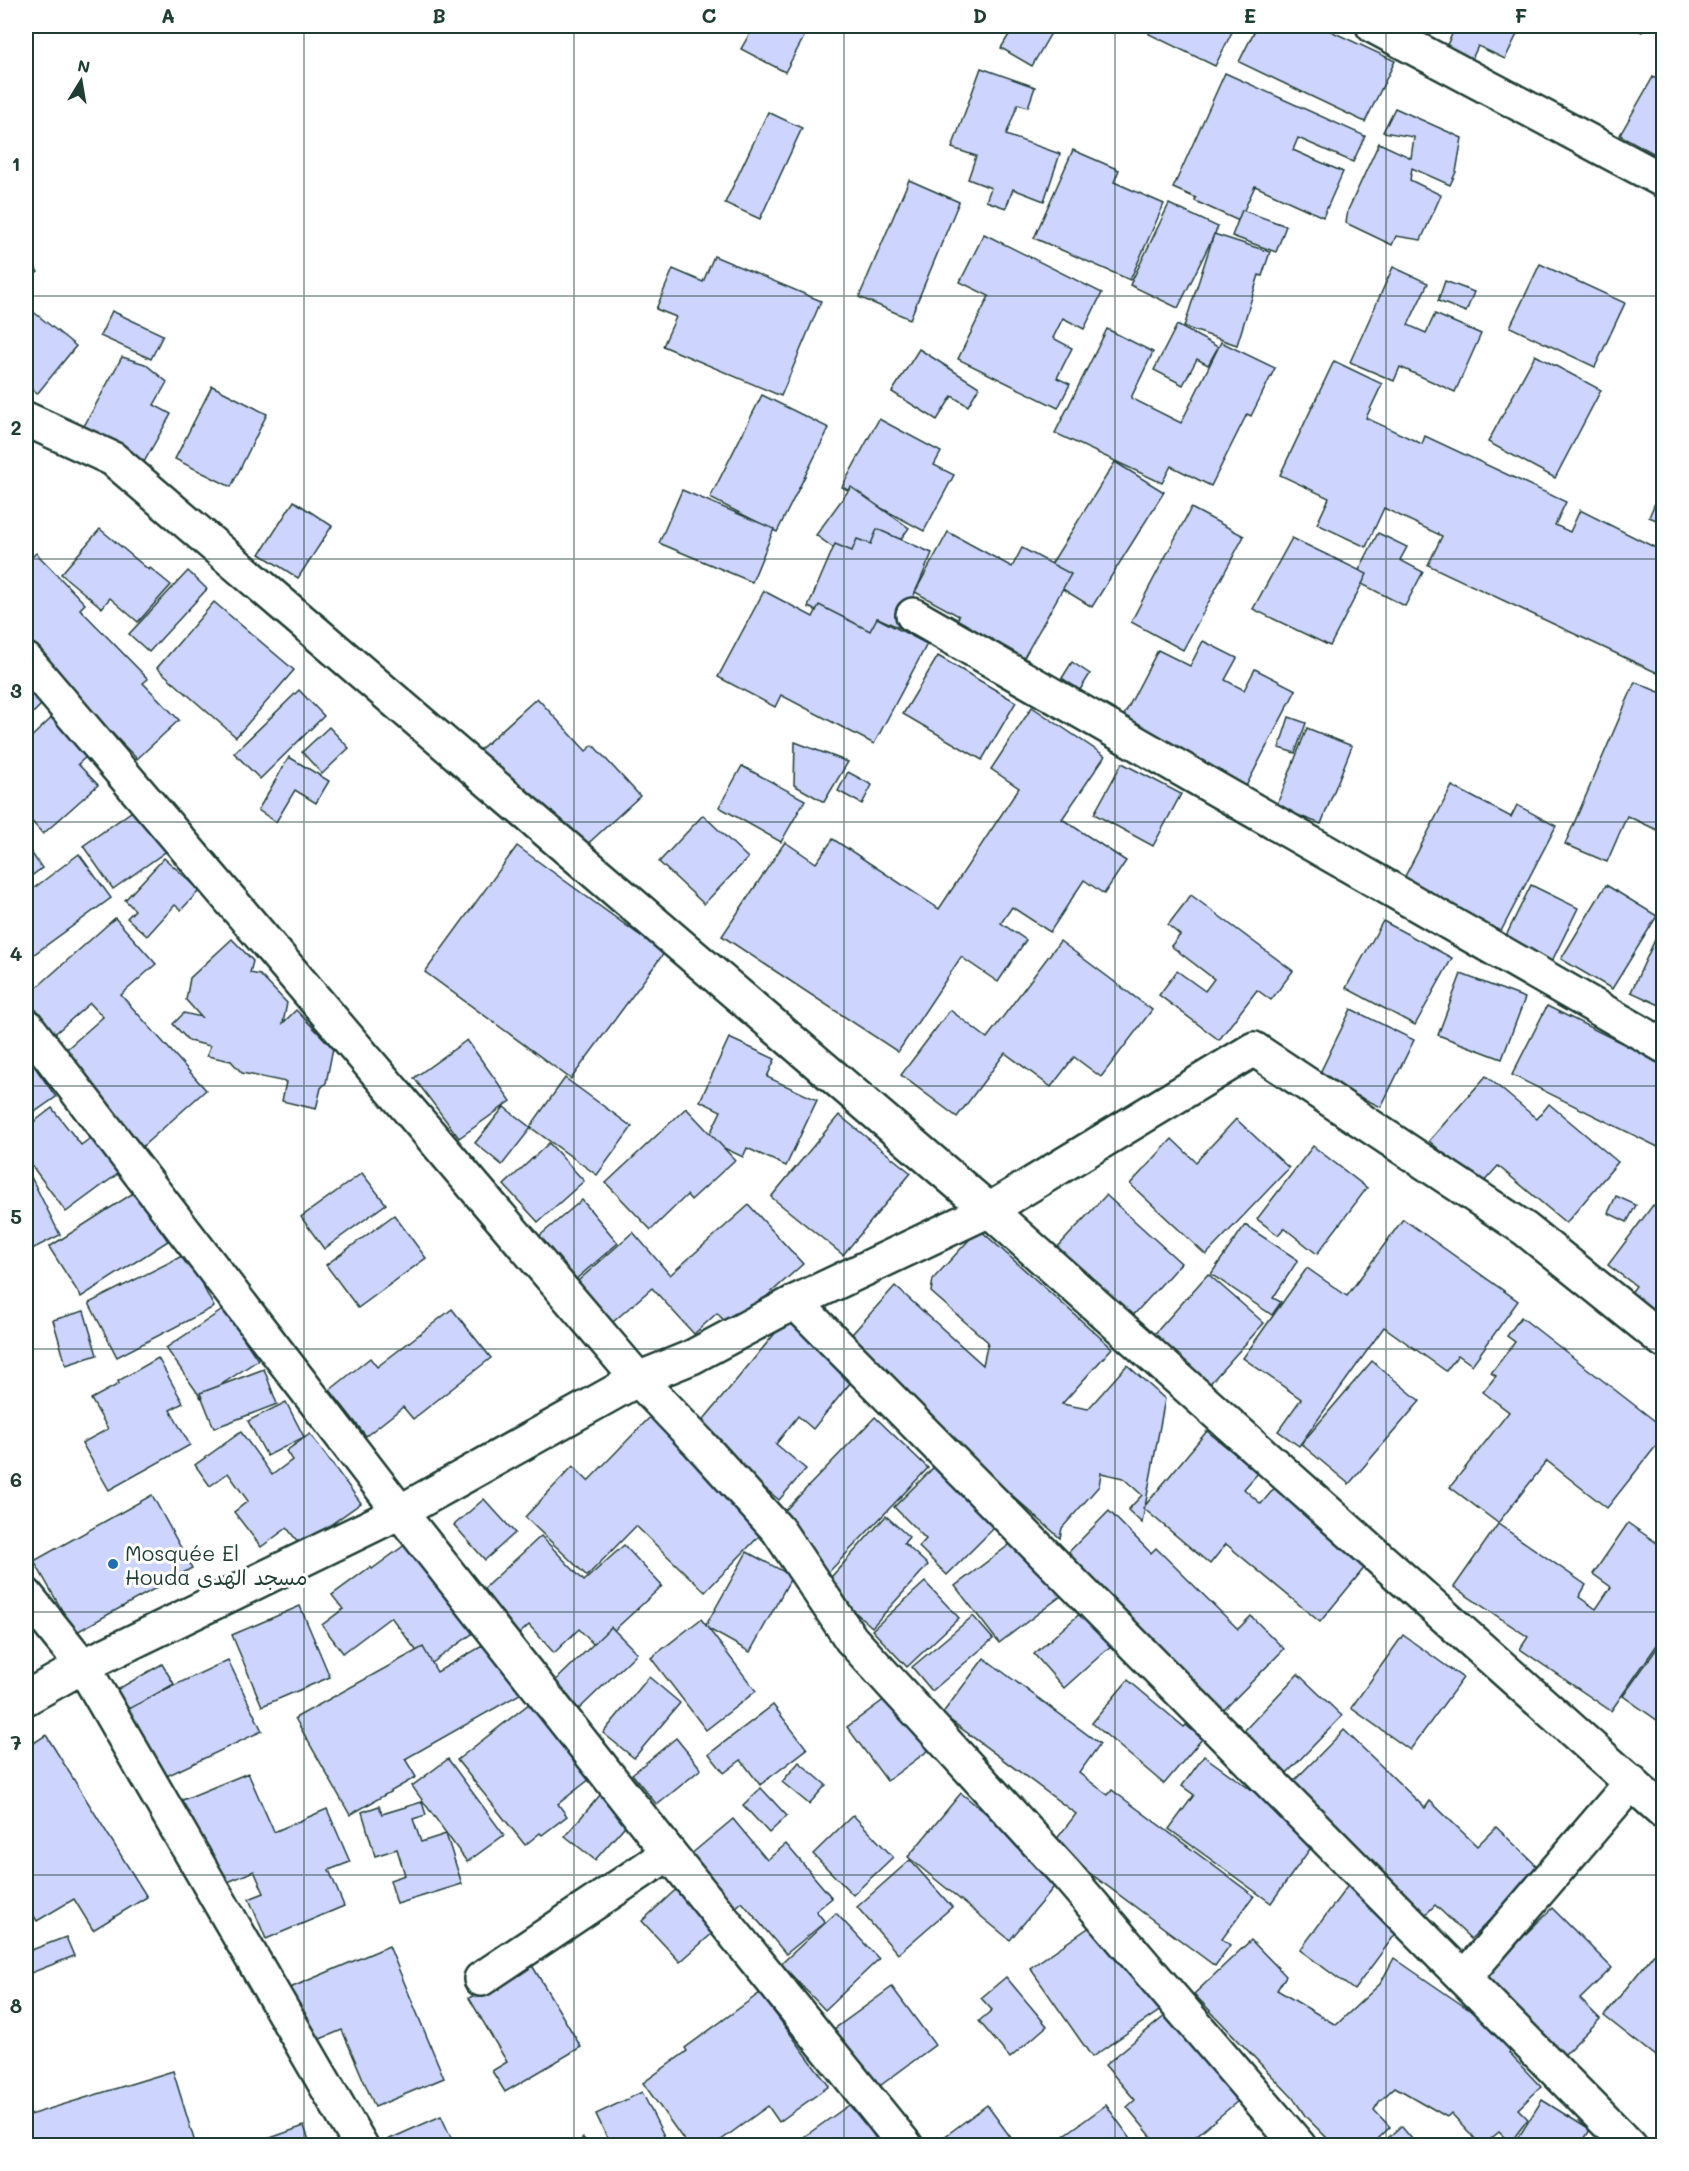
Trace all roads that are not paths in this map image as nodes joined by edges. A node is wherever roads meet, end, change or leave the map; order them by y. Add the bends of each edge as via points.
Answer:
1 (1373, 26) edge
2 (1664, 181) edge
3 (26, 419) edge
4 (913, 615) dead end
5 (26, 660) edge
6 (26, 1025) edge
7 (1664, 1046) edge
8 (989, 1210) junction
9 (795, 1302) junction
10 (1664, 1341) edge
11 (638, 1379) junction
12 (400, 1512) junction
13 (26, 1595) edge
14 (83, 1666) junction
15 (26, 1698) edge
16 (1632, 1782) junction
17 (1664, 1812) edge
18 (669, 1852) junction
19 (482, 1978) dead end
20 (1464, 1978) junction
21 (362, 2145) edge
22 (906, 2145) edge
23 (1299, 2145) edge
24 (1630, 2145) edge

1 - 2 street
3 - 8 street via 113,459
4 - 7 street
5 - 11 street
6 - 12 street
8 - 9 street
8 - 10 street via 1254,1049 1525,1229
8 - 16 street
9 - 11 street via 692,1357
9 - 20 street
11 - 12 street
11 - 23 street via 778,1530 851,1639 1067,1875
12 - 14 street
12 - 18 street
13 - 14 street
14 - 15 street
14 - 21 street
16 - 17 street
16 - 20 street
18 - 19 street
18 - 22 street
20 - 24 street

